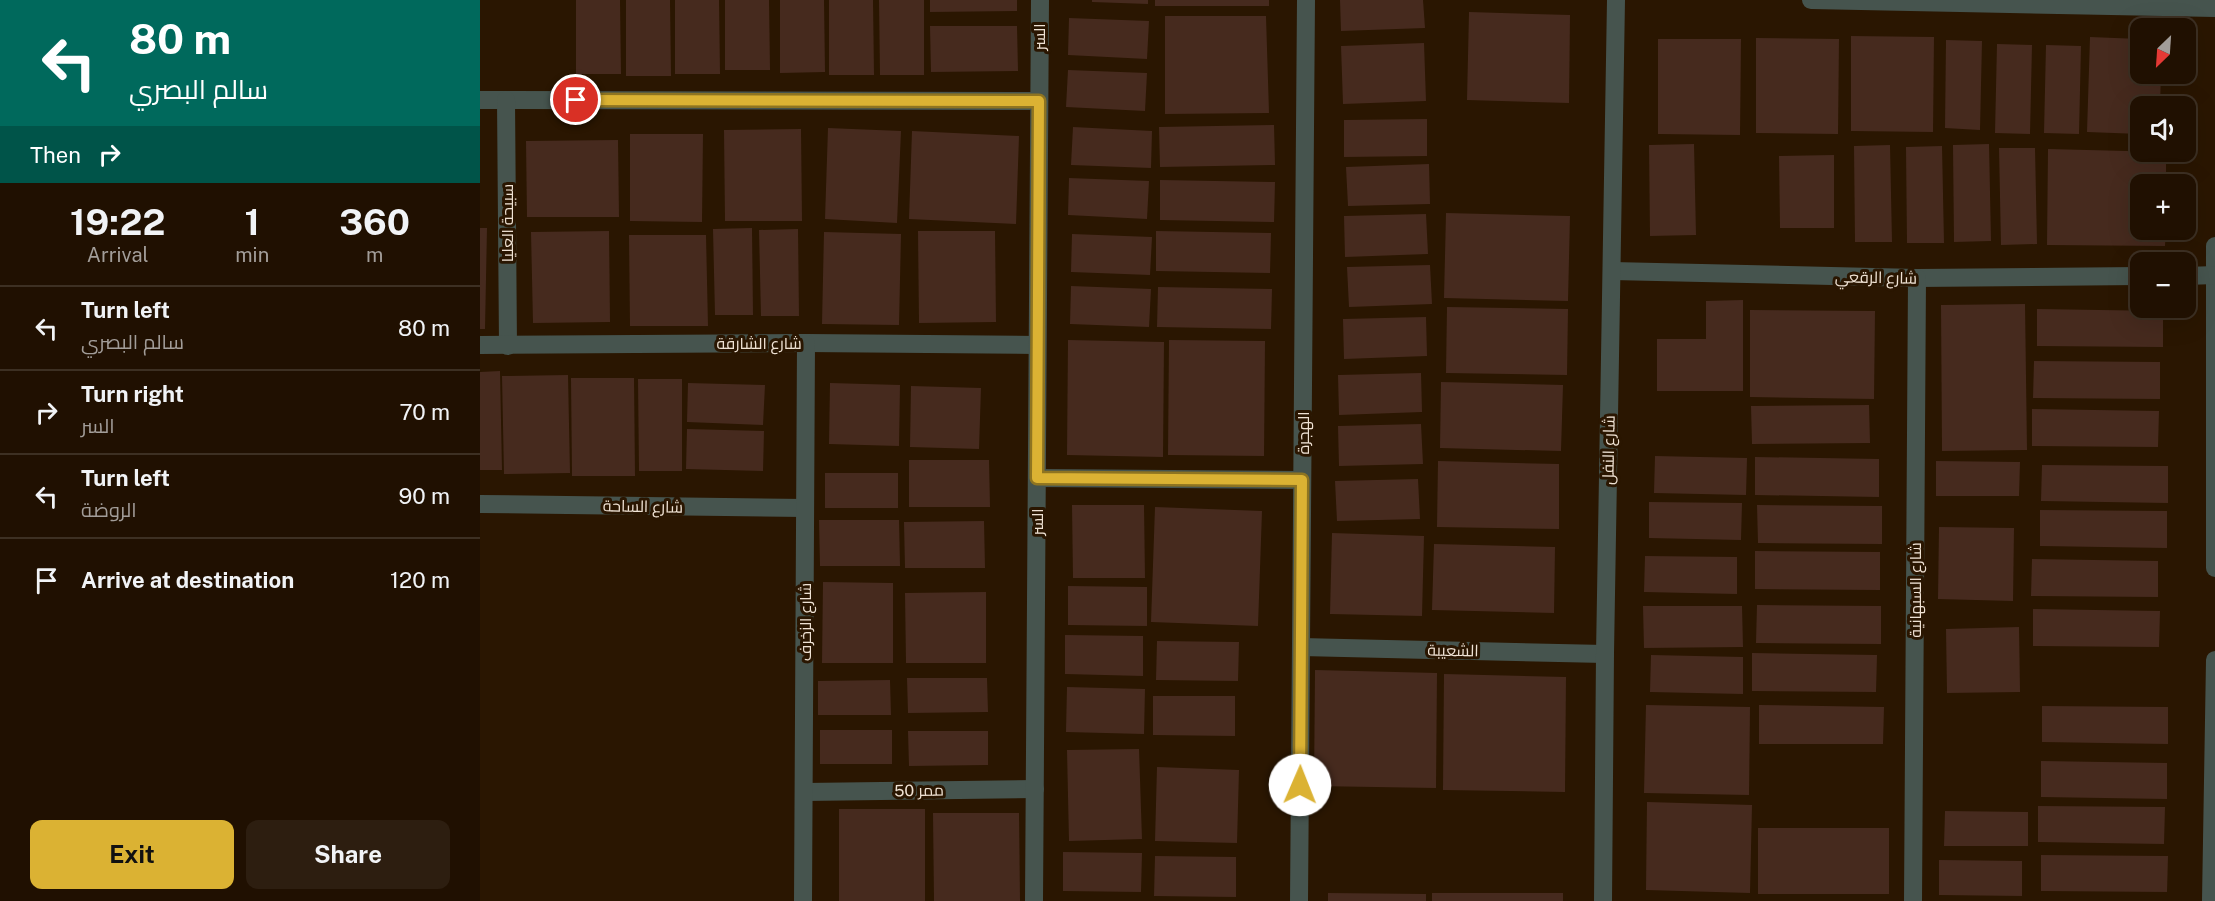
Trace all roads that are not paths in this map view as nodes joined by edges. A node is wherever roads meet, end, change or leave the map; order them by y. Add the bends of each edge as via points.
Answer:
1 (1040, 0) edge
2 (1306, 0) edge
3 (1616, 0) edge
4 (1811, 0) edge
5 (2215, 8) edge
6 (480, 100) edge
7 (506, 100) junction
8 (1039, 101) junction
9 (2215, 246) edge
10 (1612, 271) junction
11 (2215, 275) edge
12 (2130, 276) edge
13 (2196, 276) edge
14 (1917, 278) junction
15 (806, 343) junction
16 (480, 345) edge
17 (1037, 345) junction
18 (508, 346) junction
19 (1037, 478) junction
20 (1302, 480) junction
21 (480, 504) edge
22 (805, 508) junction
23 (2215, 568) edge
24 (1301, 647) junction
25 (1605, 654) junction
26 (2215, 660) edge
27 (1035, 789) junction
28 (804, 792) junction
29 (803, 901) edge
30 (1034, 901) edge
31 (1299, 901) edge
32 (1603, 901) edge
33 (1913, 901) edge
34 (2211, 901) edge

1 - 8 street, السر
2 - 20 street, الهجرة
3 - 10 street, شارع النفل
4 - 5 street
6 - 7 street
7 - 8 street
7 - 18 street, سبيحة العليا
8 - 17 street, السر
9 - 11 street
10 - 14 street, شارع الرقعي
10 - 25 street, شارع النفل
11 - 13 street
11 - 23 street
12 - 14 street, شارع الرقعي
14 - 33 street, شارع السبهانية
15 - 17 street, شارع الشارقة
15 - 18 street, شارع الشارقة
15 - 22 street, شارع الزخرف
16 - 18 street, شارع الشارقة
17 - 19 street, السر
19 - 20 street
19 - 27 street, السر
20 - 24 street, الهجرة
21 - 22 street, شارع الساحة
22 - 28 street, شارع الزخرف
24 - 25 street, الشعيبة
24 - 31 street, الهجرة
25 - 32 street, شارع النفل
26 - 34 street
27 - 28 street, ممر 50
27 - 30 street, السر
28 - 29 street, شارع الزخرف

